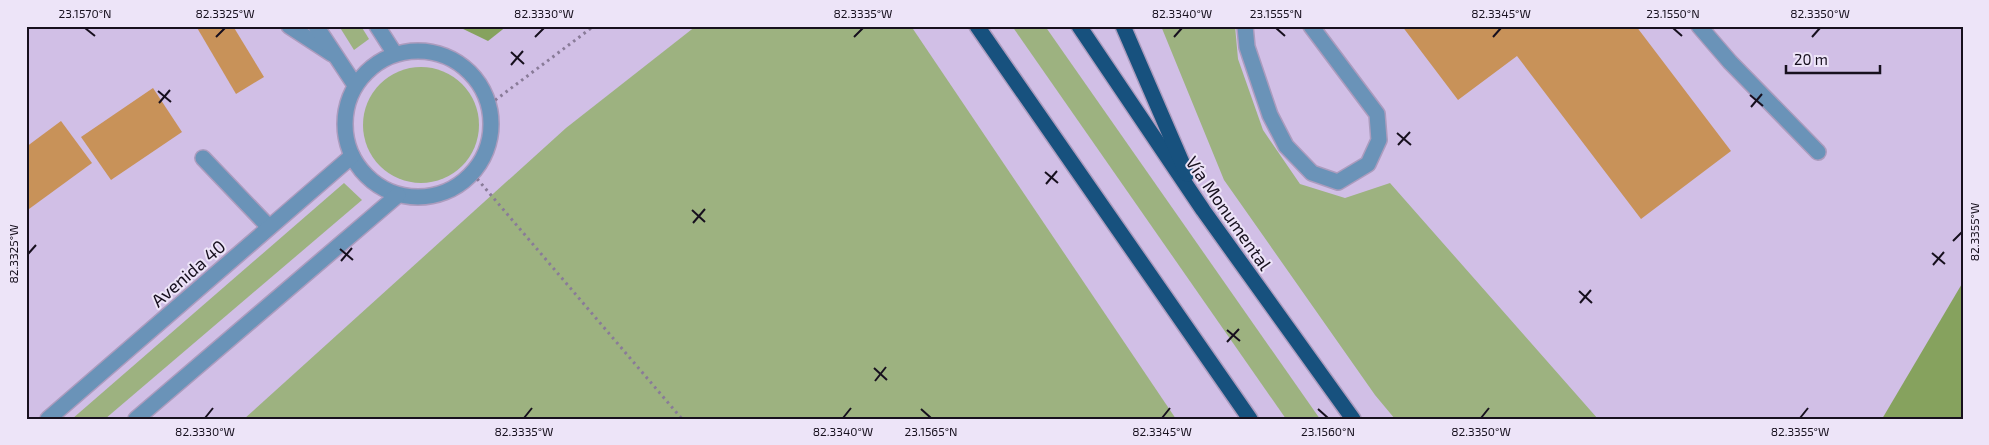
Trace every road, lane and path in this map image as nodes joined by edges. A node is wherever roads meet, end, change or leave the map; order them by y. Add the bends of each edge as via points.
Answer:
1 (289, 26) edge
2 (316, 26) edge
3 (377, 26) edge
4 (594, 26) edge
5 (977, 26) edge
6 (1079, 26) edge
7 (1124, 26) edge
8 (1244, 26) edge
9 (1311, 26) edge
10 (1698, 26) edge
11 (395, 54) junction
12 (336, 57) junction
13 (355, 85) junction
14 (490, 104) junction
15 (1818, 152) dead end
16 (352, 156) junction
17 (202, 158) dead end
18 (473, 174) junction
19 (398, 195) junction
20 (1203, 210) junction
21 (269, 227) junction
22 (48, 419) edge
23 (136, 419) edge
24 (682, 419) edge
25 (1250, 419) edge
26 (1353, 419) edge

1 - 12 street
2 - 12 street
3 - 11 street
4 - 14 path
5 - 25 highway
6 - 20 highway, Vía Monumental
7 - 20 highway
8 - 9 street via 1246,47 1270,115 1286,146 1312,174 1338,182 1368,164 1378,140 1377,114
10 - 15 street
11 - 13 street via 372,66
11 - 14 street via 424,50 453,58 476,78
12 - 13 street
13 - 16 street via 346,108 345,132
14 - 18 street via 492,129 486,154
16 - 19 street via 370,180
16 - 21 street, Avenida 40
17 - 21 street
18 - 19 street via 451,191 425,198
18 - 24 path
19 - 23 street
20 - 26 highway, Vía Monumental
21 - 22 street, Avenida 40

